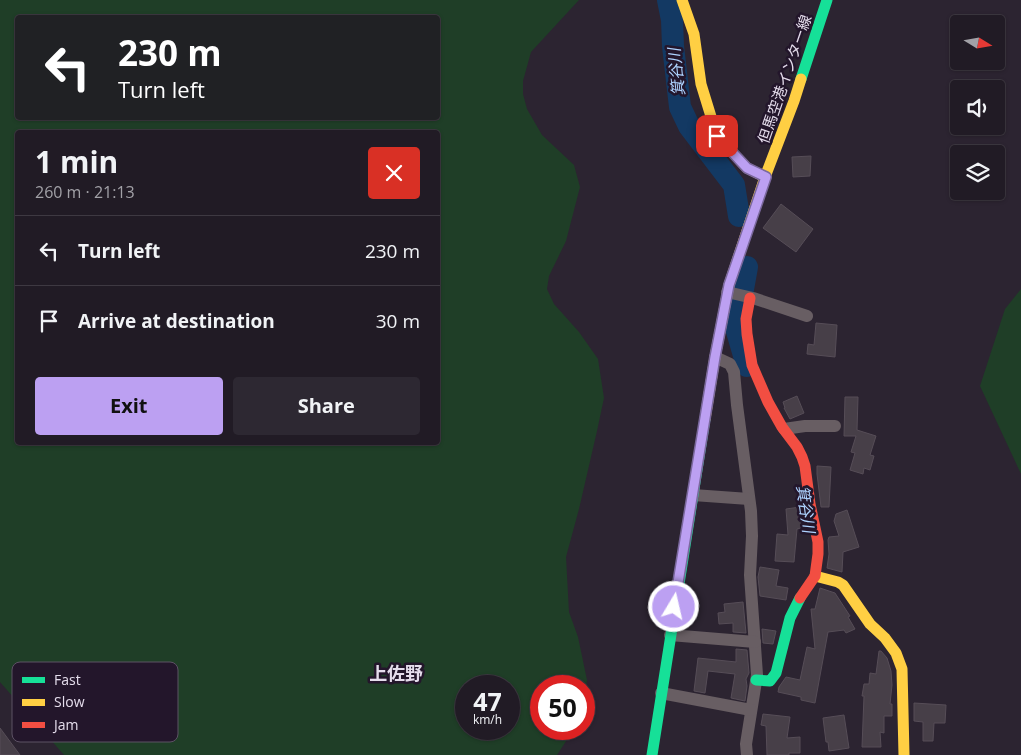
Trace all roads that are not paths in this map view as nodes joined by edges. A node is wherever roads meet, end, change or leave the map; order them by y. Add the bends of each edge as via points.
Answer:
1 (682, 0) edge
2 (827, 0) edge
3 (766, 177) junction
4 (727, 292) junction
5 (750, 298) junction
6 (807, 316) dead end
7 (715, 357) junction
8 (752, 365) junction
9 (732, 368) junction
10 (835, 426) dead end
11 (784, 429) junction
12 (693, 495) junction
13 (748, 499) junction
14 (815, 576) junction
15 (670, 635) junction
16 (755, 642) junction
17 (756, 680) junction
18 (661, 693) junction
19 (751, 710) junction
20 (652, 755) edge
21 (747, 755) edge
22 (904, 755) edge

1 - 3 street via 694,34 701,84 717,136 747,168
2 - 3 street, 但馬空港インター線
3 - 4 street, 但馬空港インター線
4 - 5 street
4 - 7 street, 但馬空港インター線
5 - 6 street
5 - 8 street via 746,319
7 - 9 street
7 - 12 street, 但馬空港インター線
8 - 9 street
8 - 11 street
9 - 13 street
10 - 11 street
11 - 14 street via 806,466 818,542
12 - 13 street
12 - 15 street, 但馬空港インター線
13 - 16 street
14 - 17 street via 790,618 776,673 770,681
14 - 22 street via 843,585 896,653 902,669
15 - 16 street
15 - 18 street, 但馬空港インター線
16 - 17 street
17 - 19 street
18 - 19 street
18 - 20 street, 但馬空港インター線
19 - 21 street

